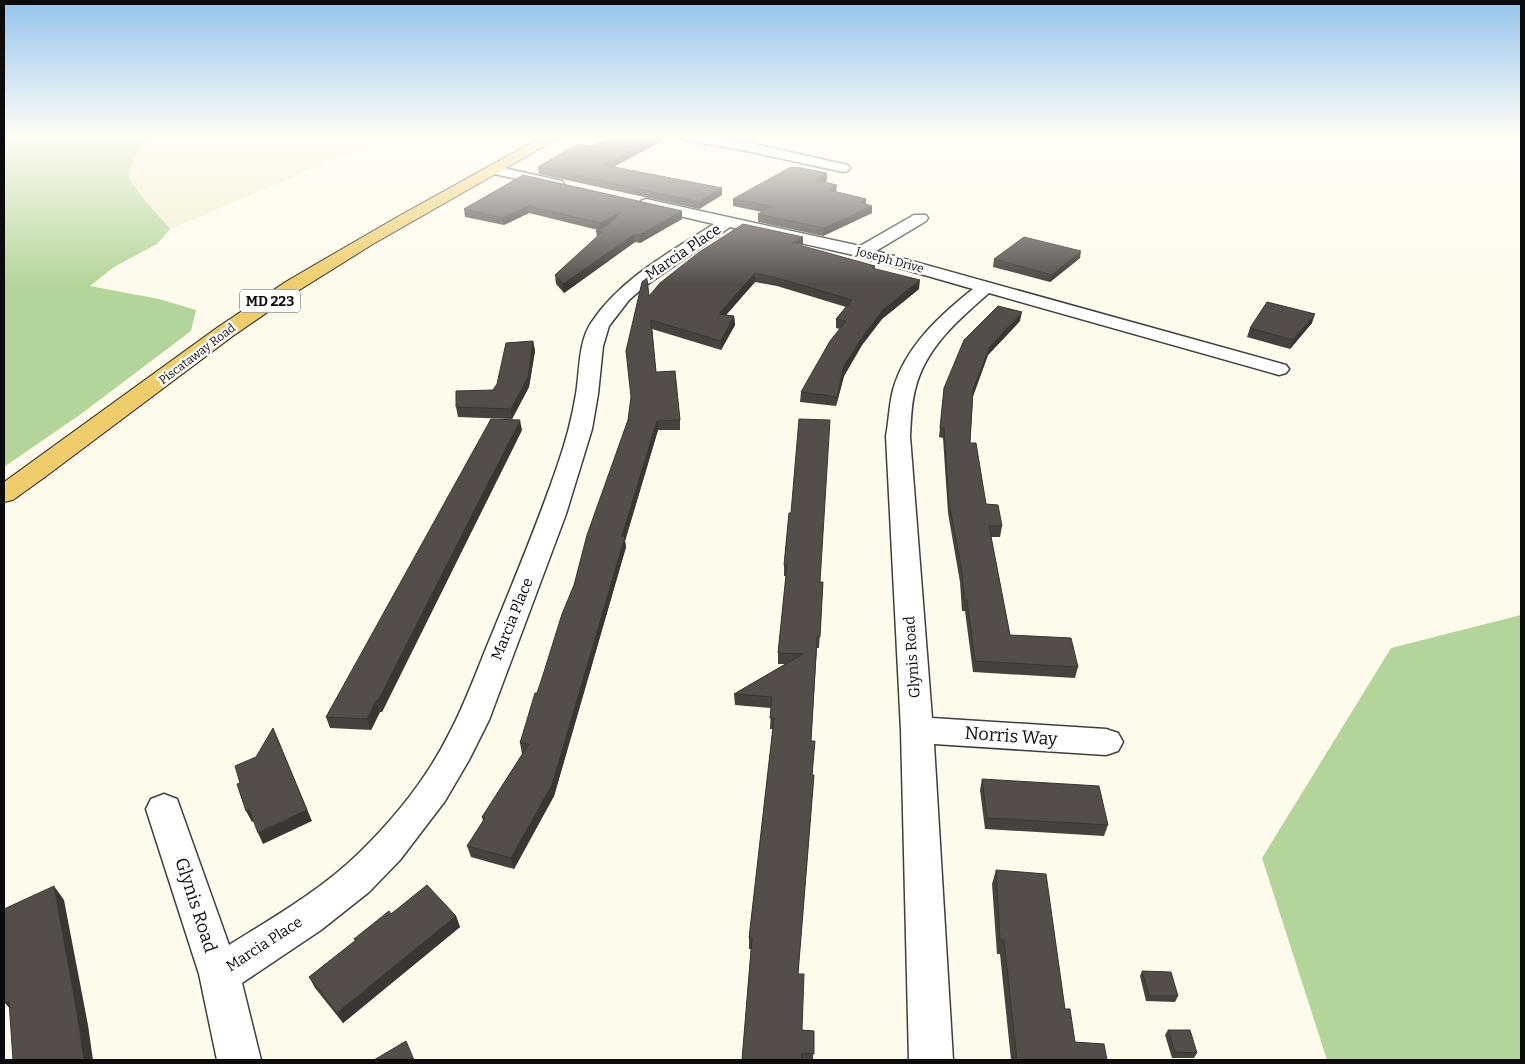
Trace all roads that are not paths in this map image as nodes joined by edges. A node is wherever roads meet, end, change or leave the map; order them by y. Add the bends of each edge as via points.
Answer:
1 (467, 186) edge
2 (566, 186) edge
3 (572, 187) edge
4 (630, 200) edge
5 (920, 218) dead end
6 (727, 222) junction
7 (862, 252) junction
8 (987, 286) junction
9 (1279, 369) dead end
10 (4, 494) edge
11 (917, 730) junction
12 (1106, 742) dead end
13 (164, 809) dead end
14 (219, 974) junction
15 (239, 1060) edge
16 (931, 1060) edge

1 - 10 main road, Piscataway Road / MD 223 via 344,253 293,286
2 - 3 street
4 - 6 street, Joseph Drive
5 - 7 street
6 - 7 street, Joseph Drive
6 - 14 street, Marcia Place via 636,283 616,302 599,327 593,345 581,432 566,476 467,733 439,779 398,837 356,880
7 - 8 street, Joseph Drive
8 - 9 street, Joseph Drive
8 - 11 street, Glynis Road via 940,325 917,359 904,392 898,436
11 - 12 street, Norris Way
11 - 16 street, Glynis Road
13 - 14 street, Glynis Road
14 - 15 street, Glynis Road

